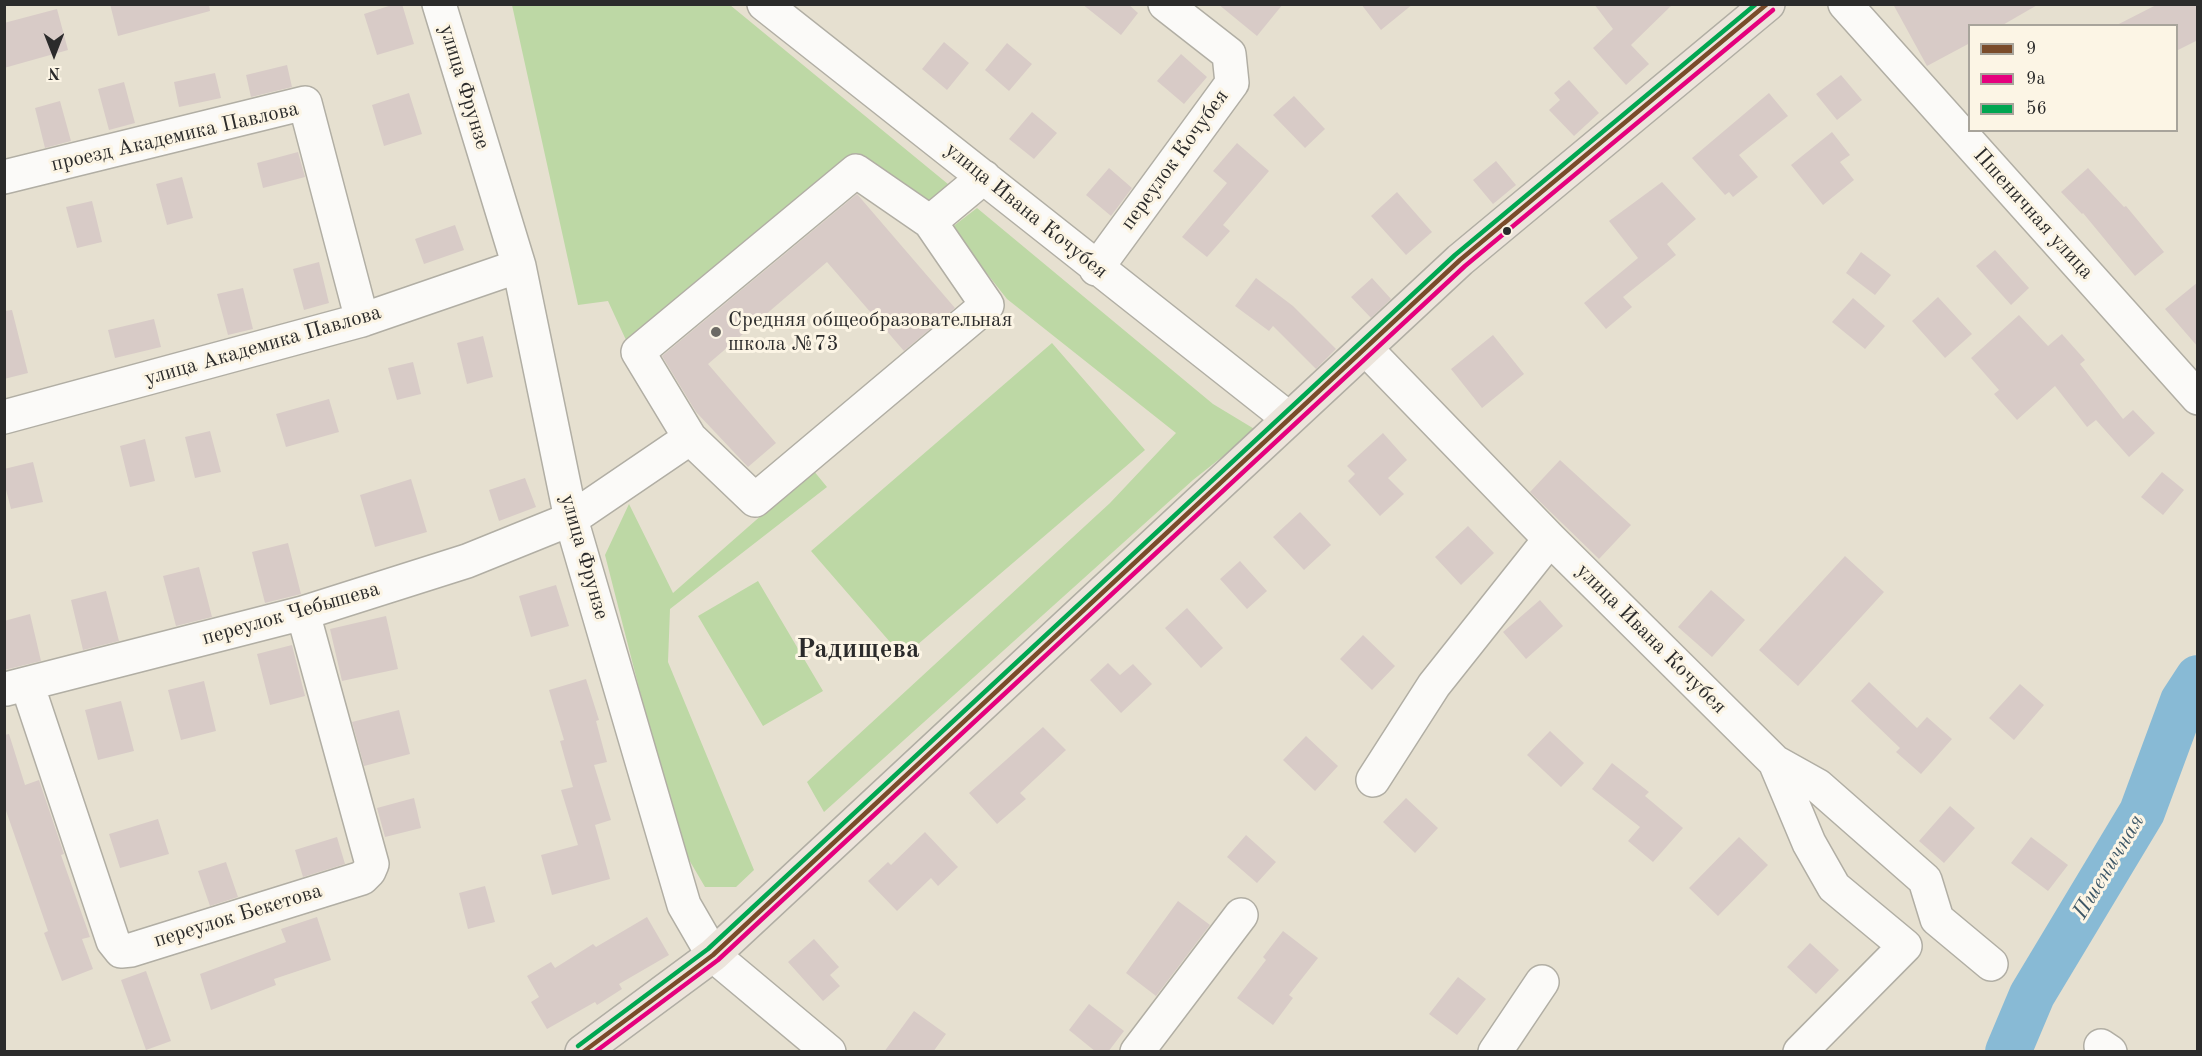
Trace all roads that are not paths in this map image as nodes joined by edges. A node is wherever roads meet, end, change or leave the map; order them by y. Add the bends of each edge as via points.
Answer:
1 (439, 4) edge
2 (764, 4) edge
3 (1165, 4) edge
4 (1768, 4) edge
5 (1845, 4) edge
6 (4, 177) edge
7 (984, 177) junction
8 (930, 222) junction
9 (519, 266) junction
10 (1096, 269) junction
11 (362, 320) junction
12 (1366, 349) junction
13 (2198, 398) edge
14 (4, 417) edge
15 (1288, 418) junction
16 (690, 438) junction
17 (571, 519) junction
18 (1550, 539) junction
19 (303, 614) junction
20 (16, 686) edge
21 (1775, 762) junction
22 (1373, 780) dead end
23 (1241, 915) dead end
24 (1937, 919) junction
25 (1905, 946) junction
26 (713, 955) junction
27 (1991, 964) dead end
28 (1542, 982) dead end
29 (582, 1052) edge
30 (830, 1052) edge
31 (1137, 1052) edge
32 (1496, 1052) edge
33 (1800, 1052) edge

1 - 9 street, улица Фрунзе
2 - 7 street, улица Ивана Кочубея
3 - 10 street, переулок Кочубея via 1229,54 1232,83
4 - 12 main road via 1460,260
5 - 13 street, Пшеничная улица
6 - 11 street, проезд Академика Павлова via 305,103
7 - 8 street
7 - 10 street, улица Ивана Кочубея
8 - 16 street via 856,171 638,352
8 - 16 street via 987,305 755,500
9 - 11 street, улица Академика Павлова
9 - 17 street, улица Фрунзе
10 - 15 street, улица Ивана Кочубея
11 - 14 street, улица Академика Павлова
12 - 15 main road
12 - 18 street, улица Ивана Кочубея
15 - 26 main road
16 - 17 street, переулок Чебышева
17 - 19 street, переулок Чебышева via 468,561
17 - 26 street, улица Фрунзе via 673,875 694,926
18 - 21 street, улица Ивана Кочубея
18 - 22 street via 1434,685
19 - 20 street, переулок Чебышева
19 - 20 street, переулок Бекетова via 372,864 369,872 362,878 131,950 121,951 113,941
21 - 24 street, улица Ивана Кочубея via 1818,786 1925,880
21 - 25 street via 1809,843 1834,886
23 - 31 street
24 - 25 street
24 - 27 street
25 - 33 street
26 - 29 main road
26 - 30 street, улица Фрунзе
28 - 32 street

